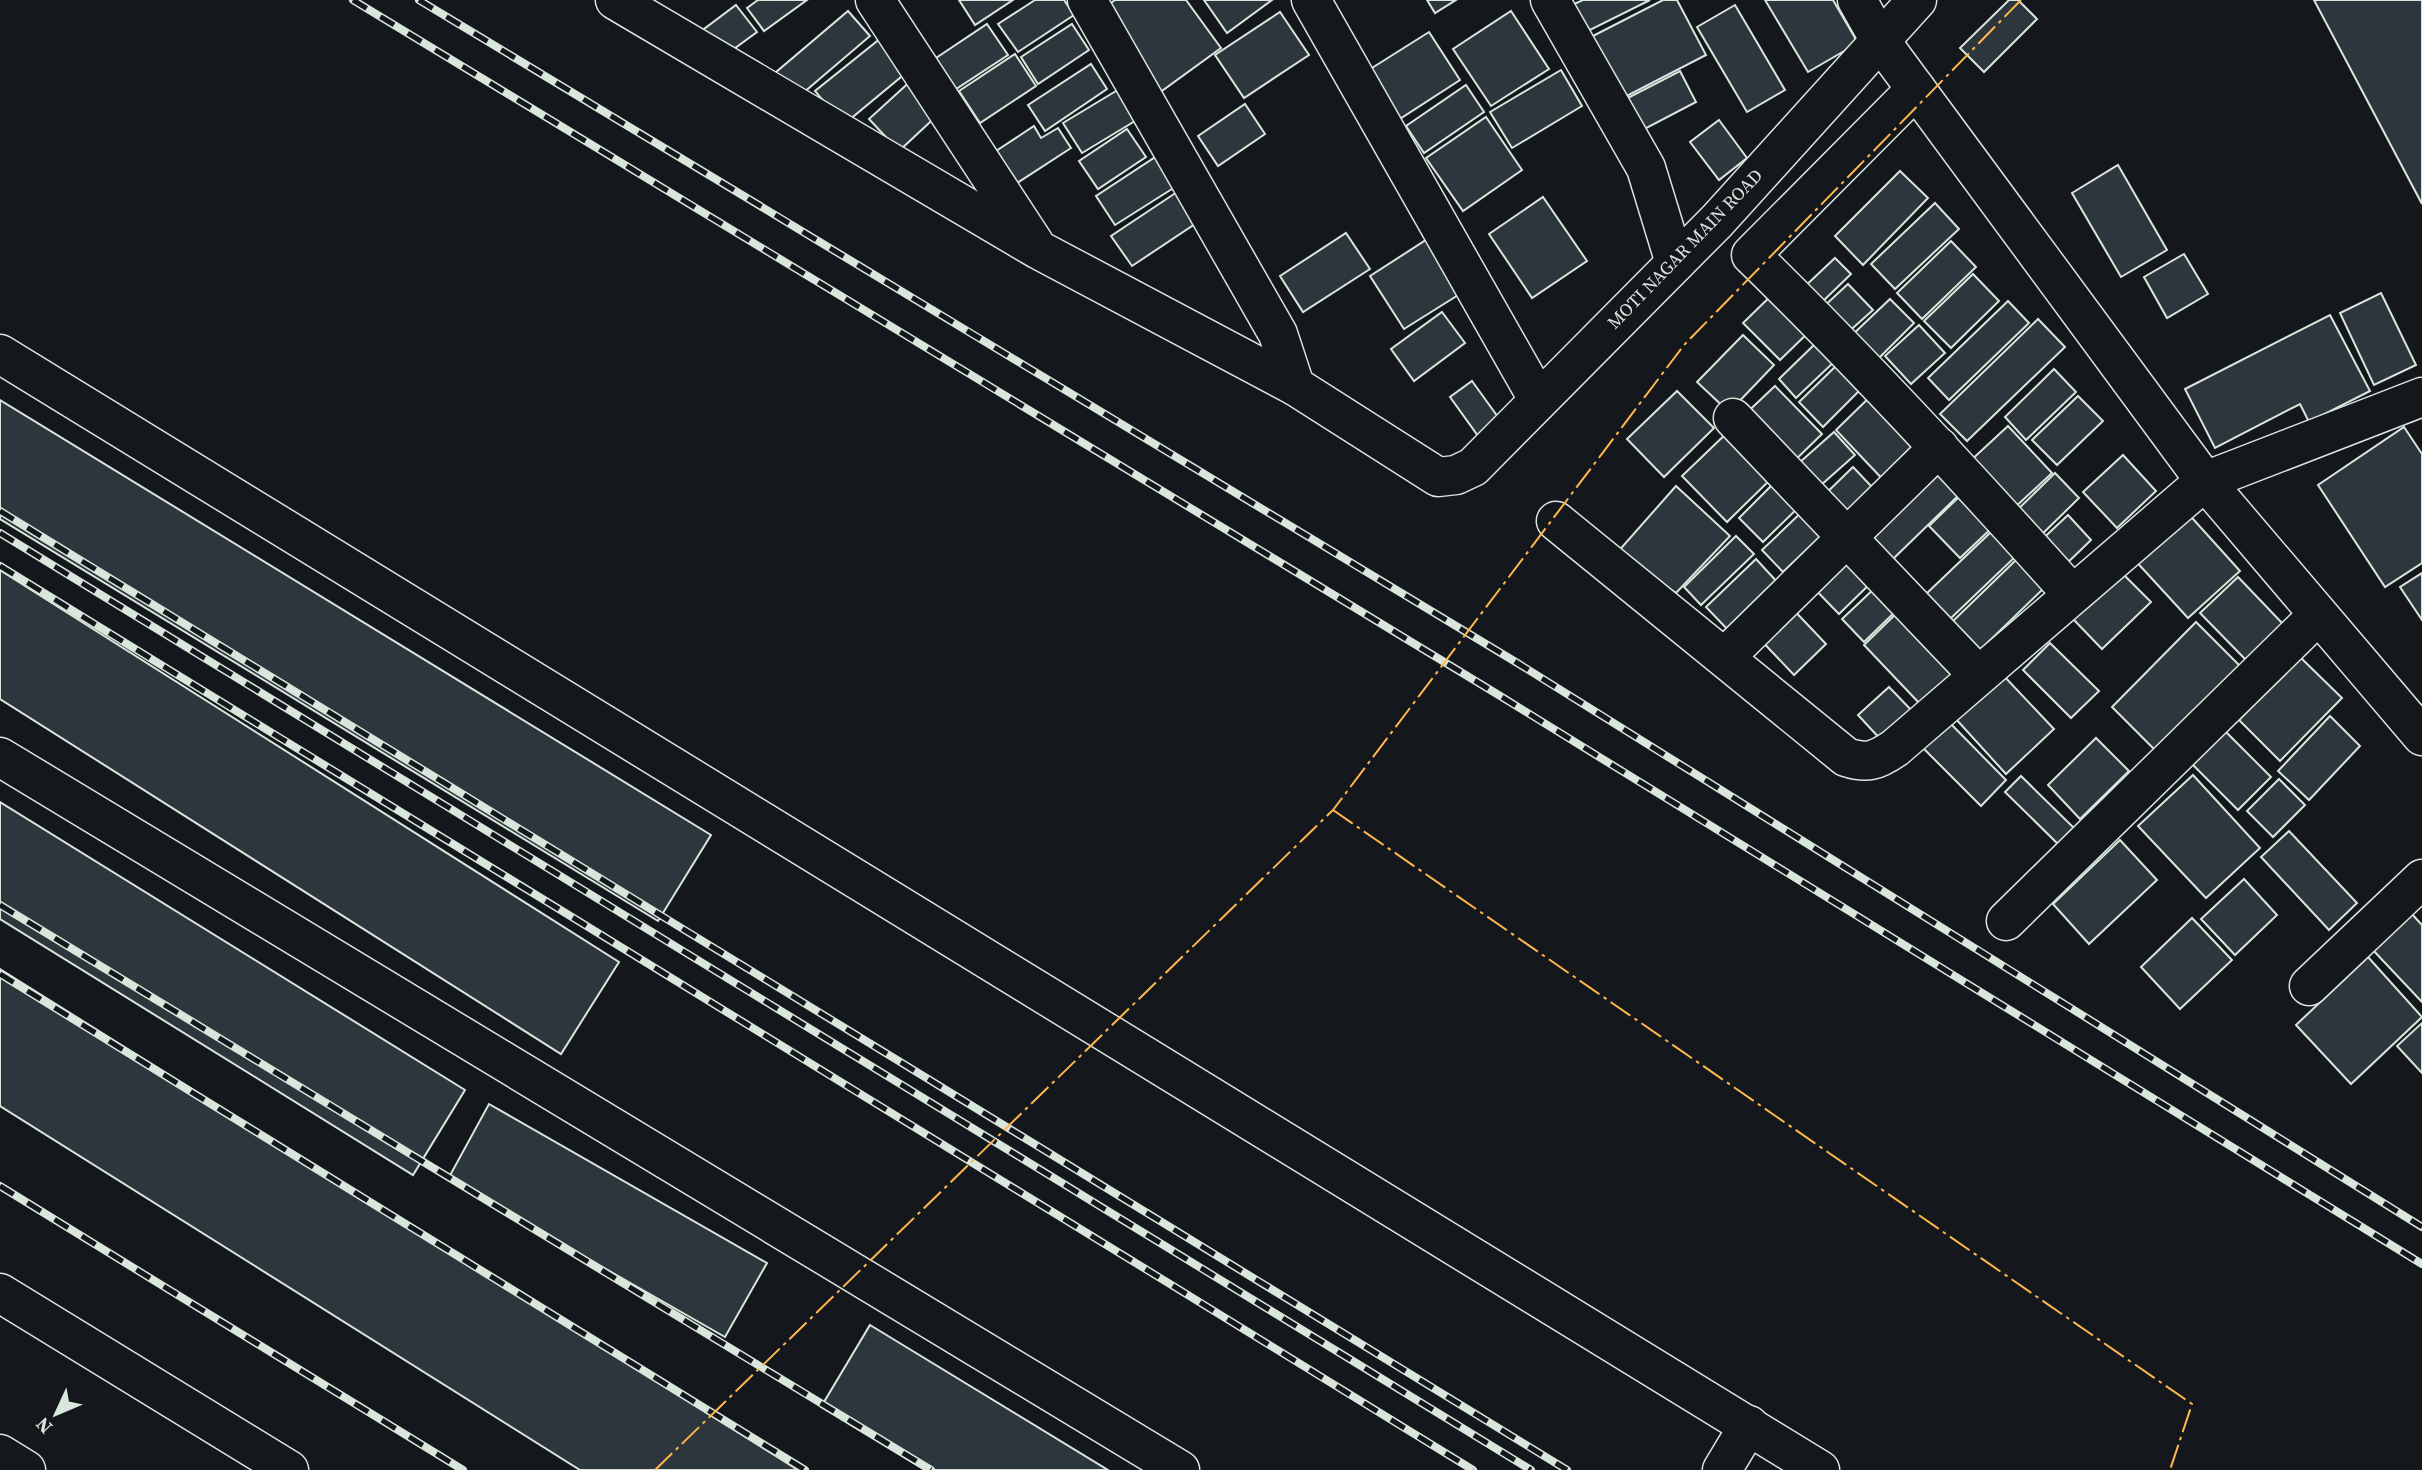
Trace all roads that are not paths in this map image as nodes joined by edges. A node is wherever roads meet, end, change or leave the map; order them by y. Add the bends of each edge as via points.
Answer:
1 (615, 0) edge
2 (1087, 0) edge
3 (1311, 0) edge
4 (1550, 0) edge
5 (1857, 0) edge
6 (1917, 0) edge
7 (891, 6) edge
8 (1879, 38) junction
9 (1916, 89) junction
10 (1039, 250) junction
11 (1675, 263) junction
12 (0, 354) edge
13 (1295, 386) junction
14 (2422, 397) edge
15 (1538, 399) junction
16 (1733, 418) dead end
17 (1939, 447) junction
18 (2205, 481) junction
19 (1556, 520) dead end
20 (1847, 537) junction
21 (2072, 594) junction
22 (2318, 615) junction
23 (1726, 657) junction
24 (1978, 675) junction
25 (2417, 721) edge
26 (0, 757) edge
27 (2422, 879) edge
28 (2006, 921) dead end
29 (2309, 986) dead end
30 (0, 1293) edge
31 (1749, 1425) junction
32 (0, 1454) edge
33 (26, 1470) edge
34 (289, 1470) edge
35 (1180, 1470) edge
36 (1722, 1470) edge
37 (1820, 1470) edge

1 - 10 street
2 - 13 street via 1278,334
3 - 15 street
4 - 11 street via 1646,168
5 - 8 street
6 - 8 street, MOTI NAGAR MAIN ROAD
7 - 10 street
8 - 9 street
8 - 11 street, MOTI NAGAR MAIN ROAD
9 - 17 street via 1751,255
9 - 18 street
10 - 13 street
11 - 15 street, MOTI NAGAR MAIN ROAD
12 - 31 street
13 - 15 street, MOTI NAGAR MAIN ROAD via 1438,477 1473,467
14 - 18 street
16 - 20 street
17 - 20 street
17 - 21 street
18 - 21 street
18 - 22 street
19 - 23 street
20 - 23 street
20 - 24 street
21 - 24 street
22 - 25 street
22 - 28 street
23 - 24 street via 1846,757 1863,763 1895,748
26 - 35 street
27 - 29 street
30 - 34 street
31 - 36 street
31 - 37 street
32 - 33 street

